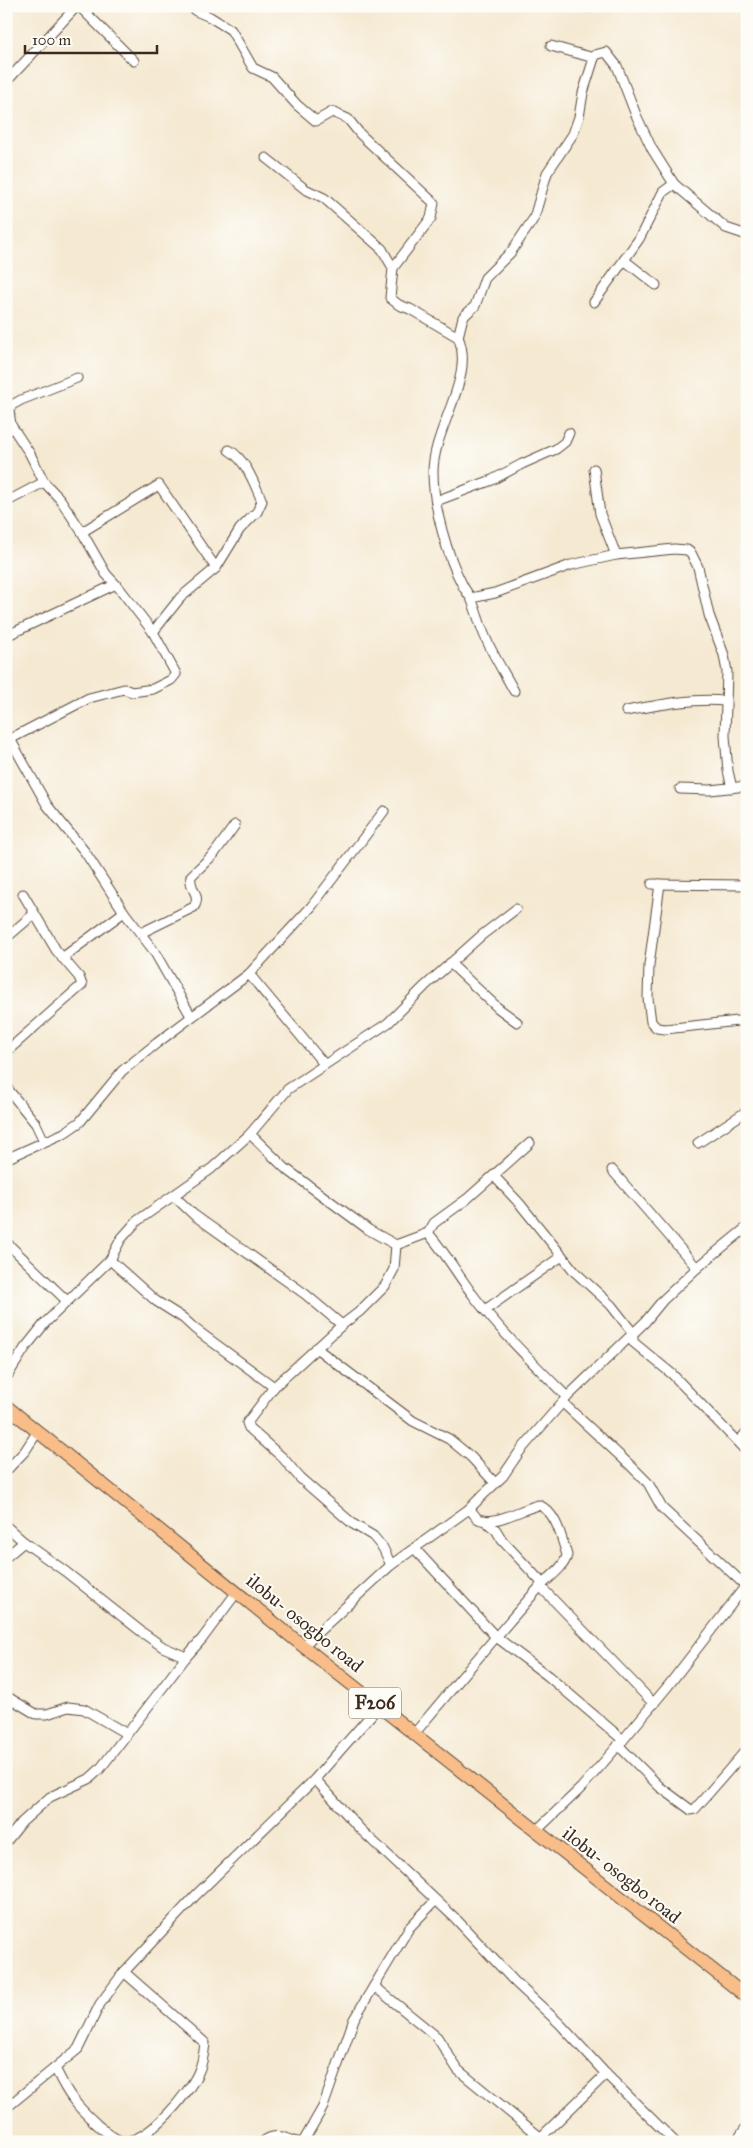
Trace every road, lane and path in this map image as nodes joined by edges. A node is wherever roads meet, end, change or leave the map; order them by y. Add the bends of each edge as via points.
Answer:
1 (78, 6) edge
2 (190, 6) edge
3 (551, 46) dead end
4 (594, 58) junction
5 (134, 61) dead end
6 (6, 82) edge
7 (266, 158) dead end
8 (674, 184) junction
9 (747, 235) edge
10 (624, 260) junction
11 (393, 268) junction
12 (656, 285) dead end
13 (594, 302) dead end
14 (458, 337) junction
15 (78, 378) dead end
16 (569, 433) dead end
17 (228, 450) dead end
18 (594, 469) dead end
19 (44, 482) junction
20 (436, 501) junction
21 (6, 502) edge
22 (82, 532) junction
23 (616, 555) junction
24 (216, 568) junction
25 (114, 585) junction
26 (471, 598) junction
27 (153, 632) junction
28 (6, 636) edge
29 (514, 691) dead end
30 (725, 701) junction
31 (626, 711) dead end
32 (8, 740) edge
33 (747, 786) edge
34 (732, 788) junction
35 (680, 789) dead end
36 (384, 811) dead end
37 (235, 825) dead end
38 (747, 885) edge
39 (23, 894) dead end
40 (516, 909) dead end
41 (124, 912) junction
42 (34, 914) junction
43 (141, 933) junction
44 (6, 938) edge
45 (62, 958) junction
46 (450, 963) junction
47 (249, 974) junction
48 (191, 1016) junction
49 (747, 1020) edge
50 (517, 1022) dead end
51 (6, 1052) edge
52 (324, 1064) junction
53 (6, 1086) edge
54 (747, 1111) edge
55 (250, 1134) junction
56 (44, 1141) junction
57 (530, 1143) dead end
58 (698, 1143) dead end
59 (6, 1160) edge
60 (612, 1170) dead end
61 (494, 1176) junction
62 (174, 1196) junction
63 (747, 1227) edge
64 (428, 1233) junction
65 (6, 1242) edge
66 (396, 1245) junction
67 (562, 1256) junction
68 (110, 1260) junction
69 (697, 1268) junction
70 (67, 1301) junction
71 (485, 1310) junction
72 (342, 1324) junction
73 (633, 1333) junction
74 (316, 1348) junction
75 (6, 1378) edge
76 (274, 1387) junction
77 (565, 1400) junction
78 (6, 1406) edge
79 (38, 1432) junction
80 (747, 1432) edge
81 (738, 1442) junction
82 (747, 1452) edge
83 (6, 1472) edge
84 (495, 1483) junction
85 (469, 1509) junction
86 (484, 1520) junction
87 (6, 1526) edge
88 (24, 1542) junction
89 (415, 1549) junction
90 (6, 1557) edge
91 (391, 1565) junction
92 (541, 1585) junction
93 (746, 1585) edge
94 (237, 1592) junction
95 (496, 1636) junction
96 (303, 1646) junction
97 (186, 1657) junction
98 (6, 1696) edge
99 (654, 1704) junction
100 (380, 1706) junction
101 (127, 1734) junction
102 (414, 1734) junction
103 (621, 1742) junction
104 (747, 1749) edge
105 (315, 1779) junction
106 (6, 1823) edge
107 (536, 1830) junction
108 (14, 1831) junction
109 (6, 1842) edge
110 (435, 1901) junction
111 (124, 1972) junction
112 (374, 1986) junction
113 (747, 1998) edge
114 (54, 2068) junction
115 (606, 2074) junction
116 (6, 2108) edge
117 (747, 2126) edge
118 (538, 2139) edge
119 (263, 2142) edge
120 (297, 2142) edge
121 (303, 2142) edge
122 (675, 2142) edge
123 (736, 2142) edge

1 - 5 street
1 - 6 street
2 - 11 street via 231,30 253,68 272,77 297,105 316,120 332,112 348,119 434,203 431,218
3 - 4 street
4 - 8 street via 606,52 614,61 652,149
4 - 14 street via 580,117 573,134 547,173 534,218 511,252 485,278 474,306 463,317
7 - 11 street via 305,189 324,198 382,249
8 - 9 street via 726,228
8 - 10 street via 663,192 639,239
10 - 12 street
10 - 13 street
11 - 14 street via 390,298
14 - 20 street via 462,345 462,373 436,450 433,470
15 - 19 street via 21,400 9,410 11,425
16 - 20 street via 565,442 556,449 492,480
17 - 24 street via 248,471 262,500 257,512 240,529
18 - 23 street via 600,514
19 - 21 street
19 - 22 street
20 - 26 street via 456,570
22 - 24 street via 159,485
22 - 25 street
23 - 26 street via 571,565 495,593
23 - 30 street via 674,549 691,553 724,655 727,672
24 - 27 street via 180,598
25 - 27 street
25 - 28 street
26 - 29 street via 492,652
27 - 32 street via 176,674 171,680 153,689 132,692 124,689 89,698
30 - 31 street via 681,702
30 - 34 street via 726,755
32 - 41 street via 47,806 85,852
33 - 34 street
34 - 35 street
36 - 47 street via 311,907
37 - 43 street via 214,854 191,876 190,886 198,901 194,906
38 - 49 street via 656,884 648,998 651,1022 657,1028
39 - 42 street
40 - 46 street
41 - 43 street
41 - 45 street
42 - 44 street
42 - 45 street
43 - 48 street
45 - 51 street via 80,980 81,986
46 - 50 street
46 - 52 street via 388,1023
47 - 48 street
47 - 52 street
48 - 56 street via 122,1071 80,1122
52 - 55 street via 288,1089
53 - 56 street via 36,1124
54 - 58 street
55 - 62 street
55 - 66 street via 297,1177 369,1230
56 - 59 street
57 - 61 street
60 - 69 street
61 - 64 street via 434,1223
61 - 67 street
62 - 68 street via 137,1221 121,1239
62 - 72 street via 194,1215
63 - 69 street
64 - 66 street
64 - 71 street
65 - 70 street
66 - 72 street via 394,1269 385,1286
67 - 71 street
67 - 73 street via 611,1305
68 - 70 street
68 - 76 street via 156,1301
69 - 73 street
70 - 75 street via 40,1329
71 - 77 street
72 - 74 street
73 - 77 street
73 - 81 street via 633,1342 672,1374
74 - 76 street
74 - 84 street via 413,1421 449,1438
76 - 91 street via 248,1420 249,1428 300,1478 353,1524 373,1536
77 - 84 street
77 - 93 street via 648,1483 662,1508
78 - 79 main road, ilobu- osogbo road / F206
79 - 83 street
79 - 94 main road, ilobu- osogbo road / F206
80 - 81 street
81 - 82 street
84 - 85 street
85 - 86 street
85 - 89 street
86 - 92 street
86 - 92 street via 500,1518 539,1504 548,1509 554,1517 567,1556 566,1561
87 - 88 street
88 - 90 street
88 - 97 street via 143,1633
89 - 91 street
89 - 95 street
91 - 96 street
92 - 95 street
92 - 99 street
93 - 99 street
94 - 96 main road, ilobu- osogbo road / F206
94 - 97 street
95 - 102 street
95 - 103 street via 548,1676
96 - 100 main road, ilobu- osogbo road / F206
97 - 101 street
98 - 101 street via 36,1714 68,1707 84,1710
99 - 103 street
100 - 102 main road, ilobu- osogbo road / F206
100 - 105 street
101 - 108 street via 100,1770 89,1779 50,1797
102 - 107 main road, ilobu- osogbo road / F206
103 - 104 street via 660,1787 691,1810
103 - 107 street via 581,1788
105 - 110 street via 360,1829
105 - 111 street via 196,1895
106 - 108 street
107 - 113 main road, ilobu- osogbo road / F206
108 - 109 street
110 - 112 street via 409,1928
110 - 115 street
111 - 114 street via 100,2004 78,2049
111 - 114 street via 205,2043 199,2071 190,2088 158,2123 139,2137 124,2141 112,2136 72,2099
112 - 118 street via 437,2037 458,2070
112 - 121 street via 354,2019 323,2107
114 - 116 street
115 - 118 street
115 - 122 street
117 - 123 street
119 - 120 street via 279,2136

